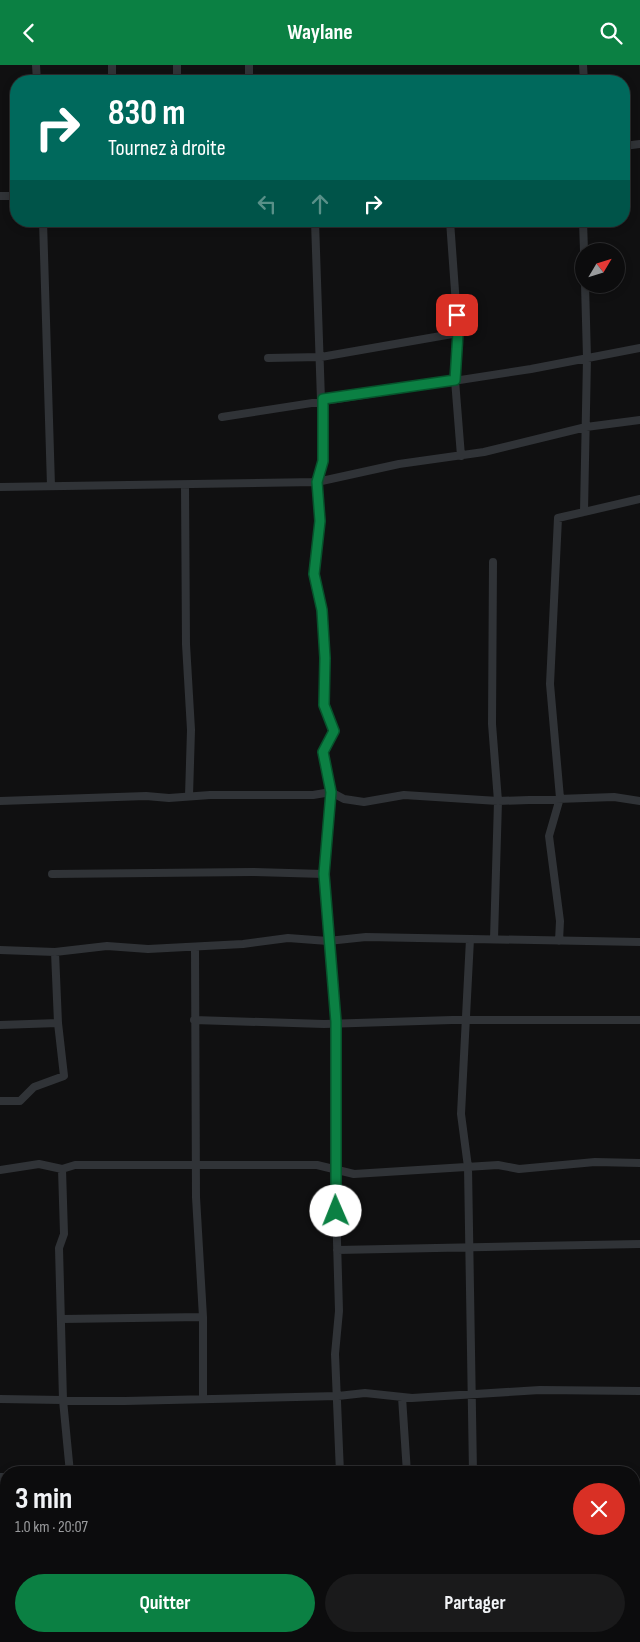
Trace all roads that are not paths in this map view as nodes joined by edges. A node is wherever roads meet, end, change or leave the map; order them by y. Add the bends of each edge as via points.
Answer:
1 (43, 227) edge
2 (315, 227) edge
3 (450, 227) edge
4 (584, 227) edge
5 (584, 243) edge
6 (585, 293) edge
7 (458, 333) junction
8 (640, 348) edge
9 (320, 357) junction
10 (268, 358) dead end
11 (587, 358) junction
12 (455, 380) junction
13 (323, 399) junction
14 (222, 417) dead end
15 (640, 420) edge
16 (586, 427) junction
17 (461, 455) junction
18 (317, 482) junction
19 (185, 485) junction
20 (51, 486) junction
21 (0, 487) edge
22 (640, 499) edge
23 (584, 512) junction
24 (493, 562) dead end
25 (331, 792) junction
26 (189, 796) junction
27 (560, 798) junction
28 (0, 801) edge
29 (498, 801) junction
30 (640, 801) edge
31 (52, 874) dead end
32 (324, 874) junction
33 (470, 939) junction
34 (494, 939) junction
35 (328, 941) junction
36 (559, 941) junction
37 (640, 942) edge
38 (195, 947) junction
39 (0, 950) edge
40 (55, 952) junction
41 (194, 1020) junction
42 (466, 1020) junction
43 (640, 1020) edge
44 (336, 1022) junction
45 (58, 1023) junction
46 (0, 1025) edge
47 (0, 1101) edge
48 (640, 1163) edge
49 (197, 1165) junction
50 (468, 1167) junction
51 (62, 1169) junction
52 (0, 1170) edge
53 (335, 1171) junction
54 (640, 1244) edge
55 (471, 1248) junction
56 (337, 1250) junction
57 (203, 1317) junction
58 (62, 1319) junction
59 (640, 1391) edge
60 (473, 1395) junction
61 (338, 1396) junction
62 (402, 1397) junction
63 (0, 1399) edge
64 (203, 1399) junction
65 (63, 1400) junction
66 (69, 1466) edge
67 (340, 1466) edge
68 (407, 1466) edge
69 (473, 1466) edge

1 - 20 street
2 - 9 street
3 - 7 street
4 - 5 street
6 - 11 street
7 - 9 street
7 - 12 street
8 - 11 street
9 - 10 street
9 - 13 street
11 - 12 street
11 - 16 street
12 - 13 street
12 - 17 street
13 - 14 street
13 - 18 street via 323,461
15 - 16 street
16 - 17 street
16 - 23 street
17 - 18 street via 399,464
18 - 19 street
18 - 25 street via 320,521 314,574 322,610 324,705 334,731 323,752
19 - 20 street
19 - 26 street via 186,644 191,730
20 - 21 street
22 - 23 street
23 - 27 street via 558,518 550,684
24 - 29 street via 492,724
25 - 26 street via 314,795
25 - 29 street via 344,799 364,802 404,795
25 - 32 street
26 - 28 street
27 - 29 street
27 - 30 street via 614,797
27 - 36 street via 549,836 560,921
29 - 34 street
31 - 32 street
32 - 35 street
33 - 34 street
33 - 35 street via 366,937
33 - 42 street
34 - 36 street
35 - 38 street via 288,938 242,945
35 - 44 street
36 - 37 street
38 - 40 street via 148,949 107,946
38 - 41 street
39 - 40 street
40 - 45 street
41 - 44 street
41 - 49 street
42 - 43 street
42 - 44 street
42 - 50 street via 461,1114
44 - 53 street
45 - 46 street
45 - 47 street via 64,1076 34,1087 20,1101
48 - 50 street via 595,1162 519,1169 498,1165
49 - 51 street via 75,1165
49 - 53 street via 317,1165
49 - 57 street
50 - 53 street via 354,1174
50 - 55 street
51 - 52 street via 39,1164
51 - 58 street via 64,1233 59,1248
53 - 56 street
54 - 55 street
55 - 56 street
55 - 60 street
56 - 61 street via 339,1311 335,1354
57 - 58 street
57 - 64 street
58 - 65 street
59 - 60 street via 540,1390
60 - 62 street
60 - 69 street
61 - 62 street via 365,1393
61 - 64 street
61 - 67 street
62 - 68 street
63 - 65 street
64 - 65 street
65 - 66 street

